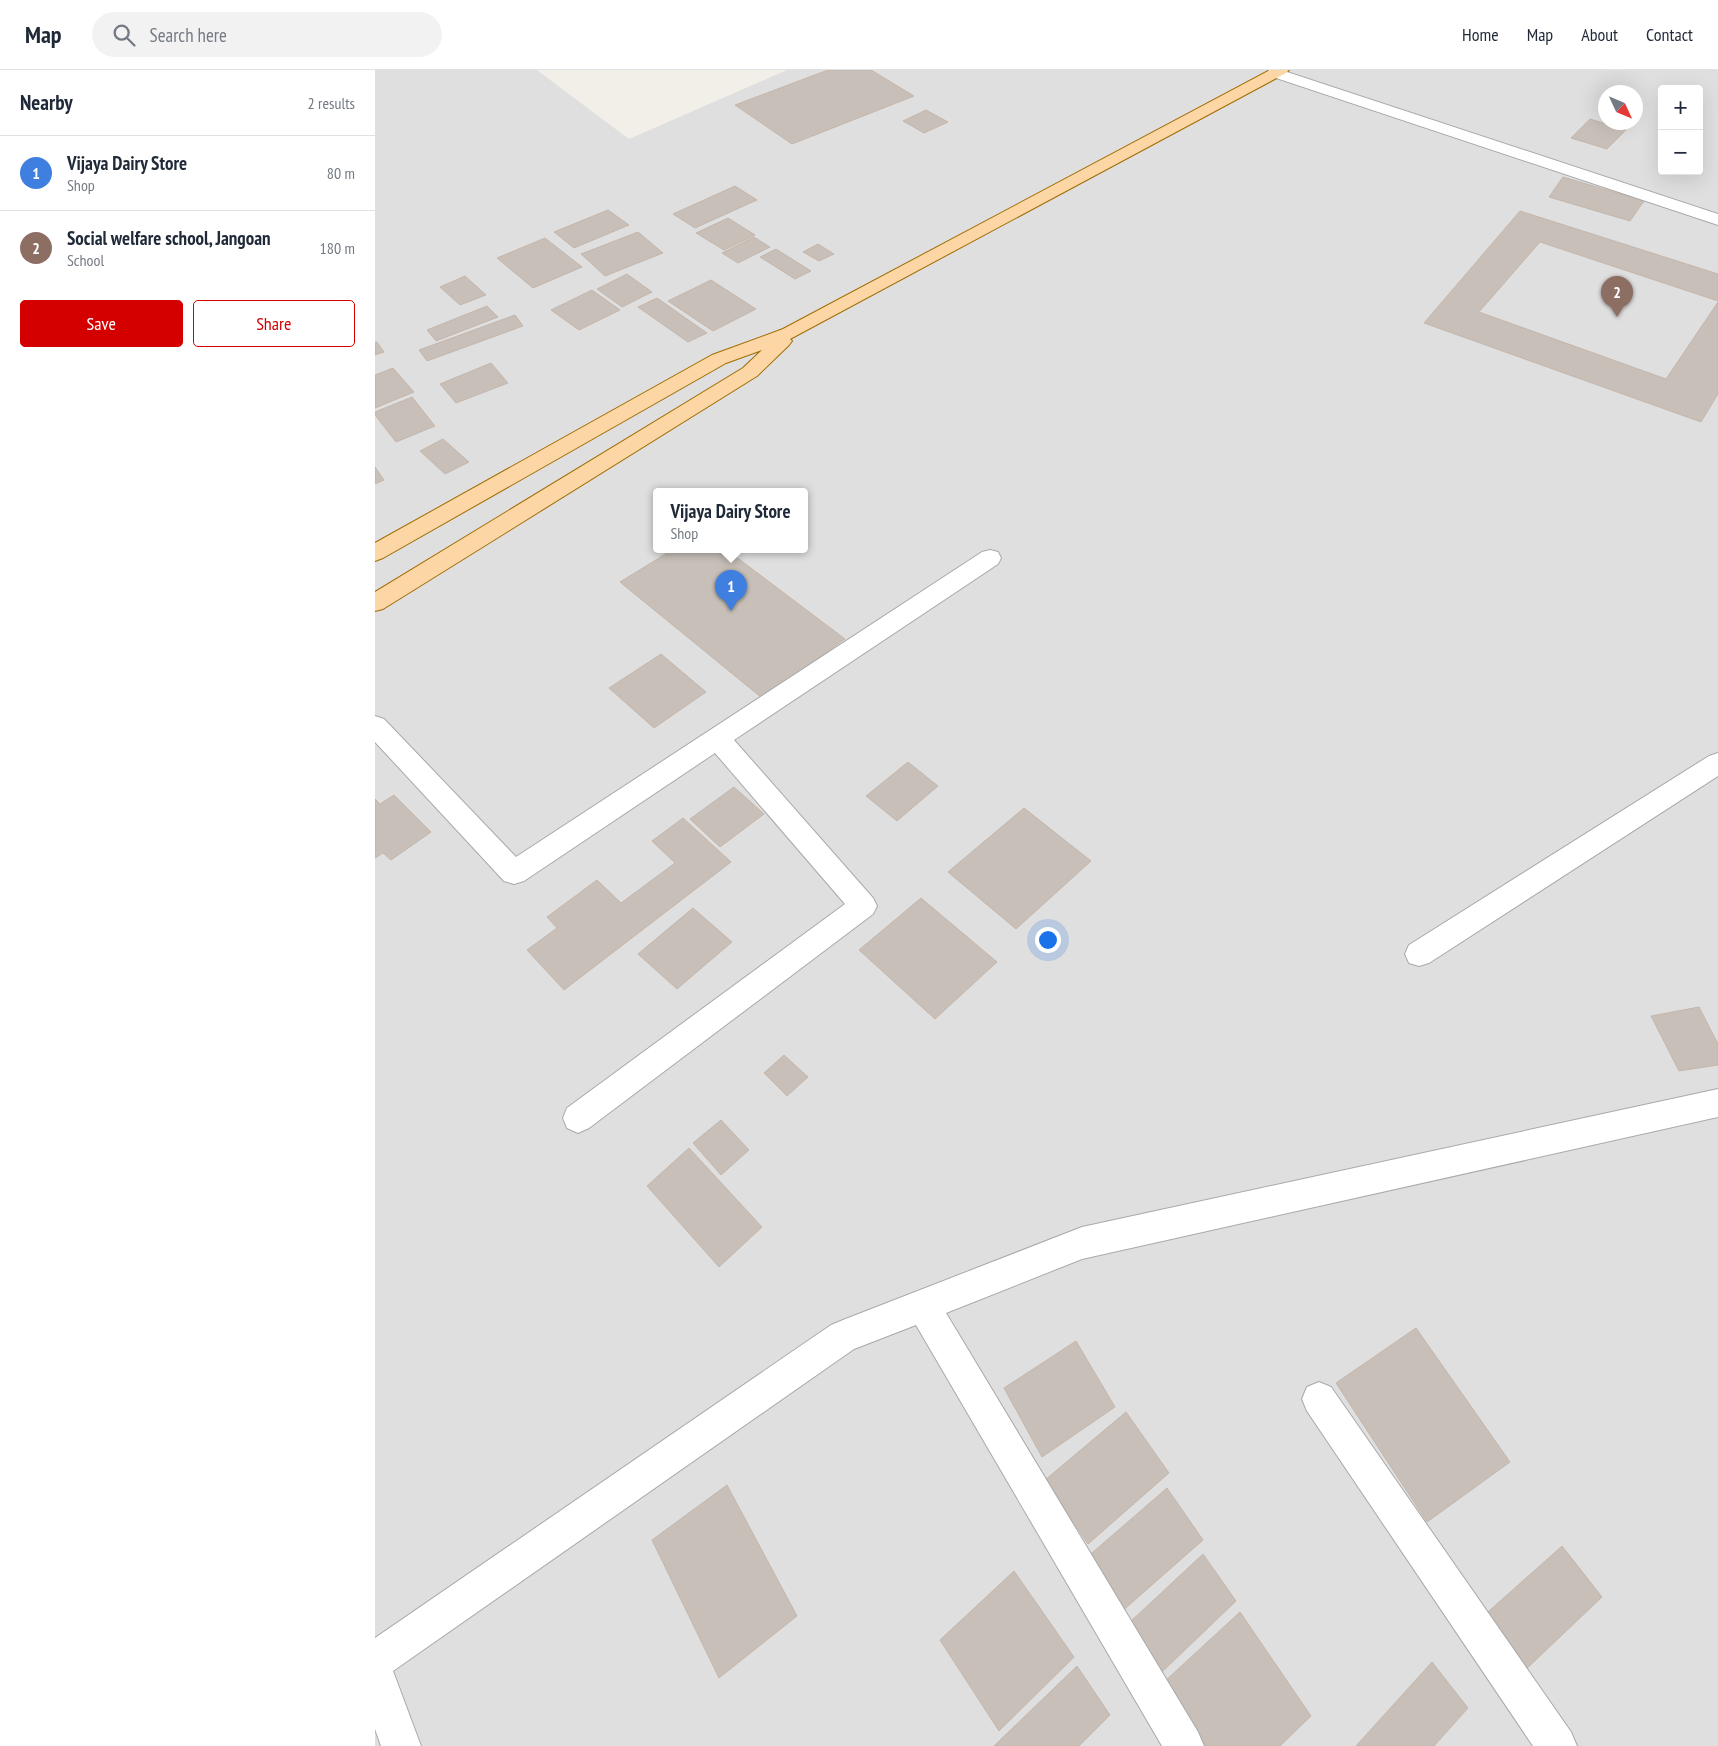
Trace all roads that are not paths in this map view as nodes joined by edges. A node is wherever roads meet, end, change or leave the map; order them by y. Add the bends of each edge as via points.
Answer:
1 (1278, 72) edge
2 (1718, 220) edge
3 (790, 334) junction
4 (375, 554) edge
5 (990, 558) dead end
6 (375, 603) edge
7 (375, 726) edge
8 (717, 738) junction
9 (1718, 763) edge
10 (1419, 954) dead end
11 (1718, 1104) edge
12 (578, 1118) dead end
13 (923, 1306) junction
14 (1319, 1399) dead end
15 (375, 1660) edge
16 (375, 1674) edge
17 (401, 1746) edge
18 (1184, 1746) edge
19 (1557, 1746) edge

1 - 2 street
1 - 3 main road
3 - 4 main road via 719,359
3 - 6 main road via 750,372
5 - 8 street
7 - 8 street via 515,873
8 - 12 street via 863,906
9 - 10 street
11 - 13 street via 1082,1242
13 - 15 street via 843,1337
13 - 18 street
14 - 19 street
16 - 17 street

